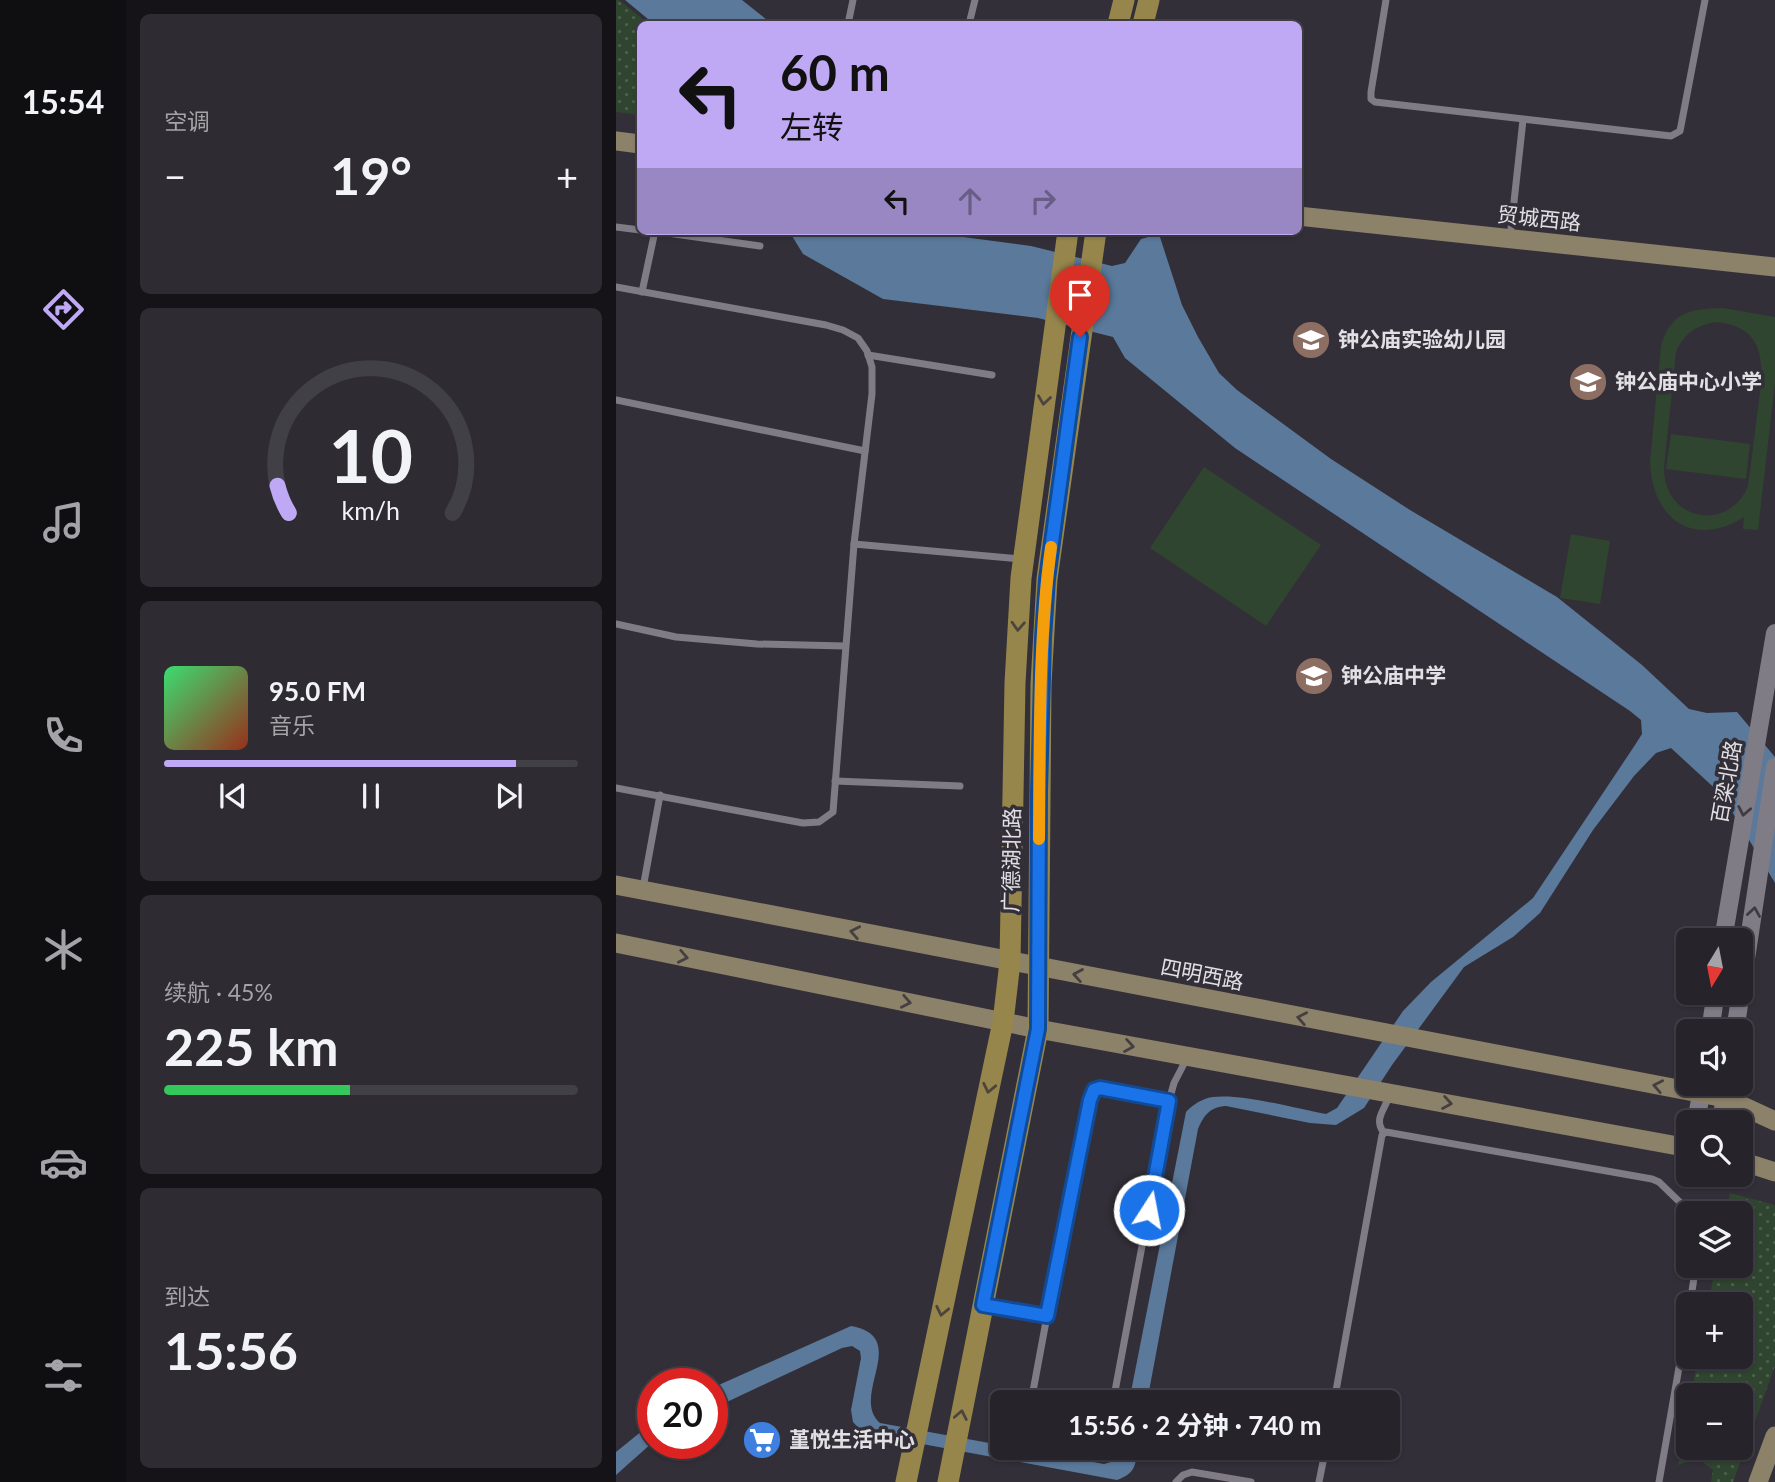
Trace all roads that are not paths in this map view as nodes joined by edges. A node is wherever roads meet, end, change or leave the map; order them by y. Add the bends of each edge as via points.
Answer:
1 (853, 0) edge
2 (975, 0) edge
3 (1124, 0) edge
4 (1149, 0) edge
5 (1386, 0) edge
6 (1705, 0) edge
7 (849, 21) edge
8 (970, 21) edge
9 (1119, 21) edge
10 (1144, 21) edge
11 (1523, 120) junction
12 (616, 141) edge
13 (637, 144) edge
14 (1302, 216) edge
15 (616, 227) edge
16 (637, 230) edge
17 (653, 235) edge
18 (682, 235) edge
19 (1067, 235) edge
20 (1095, 235) edge
21 (1510, 239) junction
22 (760, 246) dead end
23 (1775, 267) edge
24 (616, 287) edge
25 (642, 292) junction
26 (868, 355) junction
27 (992, 375) dead end
28 (616, 400) edge
29 (865, 451) junction
30 (853, 544) junction
31 (1023, 559) junction
32 (616, 624) edge
33 (1775, 634) edge
34 (845, 646) junction
35 (1774, 776) edge
36 (835, 781) junction
37 (960, 786) dead end
38 (616, 788) edge
39 (660, 795) junction
40 (616, 886) edge
41 (642, 891) junction
42 (1725, 928) edge
43 (1751, 928) edge
44 (616, 943) edge
45 (1010, 962) junction
46 (1038, 968) junction
47 (1003, 1022) junction
48 (1038, 1029) junction
49 (1188, 1057) junction
50 (1676, 1085) edge
51 (1385, 1092) junction
52 (1734, 1096) edge
53 (1169, 1101) junction
54 (1775, 1121) edge
55 (1384, 1133) junction
56 (1676, 1146) edge
57 (1753, 1165) edge
58 (1775, 1172) edge
59 (1679, 1201) edge
60 (983, 1305) junction
61 (1047, 1316) junction
62 (1679, 1369) edge
63 (1033, 1390) edge
64 (1115, 1390) edge
65 (1336, 1390) edge
66 (1775, 1436) edge
67 (1323, 1460) edge
68 (906, 1482) edge
69 (948, 1482) edge
70 (1176, 1482) edge
71 (1251, 1482) edge
72 (1319, 1482) edge
73 (1659, 1482) edge
74 (1758, 1482) edge

1 - 7 lane
2 - 8 lane
3 - 9 main road
4 - 10 main road
5 - 11 lane via 1371,99
6 - 11 lane via 1680,131 1675,135
11 - 21 lane
12 - 13 main road
14 - 21 main road, 贸城西路
15 - 16 lane
17 - 25 lane
18 - 22 lane
19 -> 31 main road, 广德湖北路
20 - 46 main road, 广德湖北路 via 1047,579 1041,684
21 - 23 main road, 贸城西路
24 - 25 lane
25 - 26 lane via 826,325 858,338
26 - 27 lane
26 - 29 lane via 872,394
28 - 29 lane
29 - 30 lane
30 - 31 lane
30 - 34 lane
31 -> 45 main road, 广德湖北路 via 1015,683
32 - 34 lane via 676,637
33 -> 42 street, 百梁北路
34 - 36 lane
43 -> 35 street
36 - 37 lane
36 - 39 lane via 832,812 819,822 803,823
38 - 39 lane
39 - 41 lane
40 - 41 main road, 四明西路
45 -> 41 main road, 四明西路
44 -> 47 main road
45 - 46 main road, 四明西路
45 - 47 main road, 广德湖北路
46 - 48 main road, 广德湖北路
50 -> 46 main road, 四明西路
47 - 48 main road
47 -> 68 main road, 广德湖北路
48 -> 49 main road
48 - 60 main road, 广德湖北路
49 - 51 main road
49 - 53 lane
51 - 55 lane via 1387,1102 1378,1118
51 -> 56 main road
52 - 54 main road, 四明西路
53 - 61 lane via 1094,1090
53 - 64 lane
55 - 59 lane via 1652,1179
55 - 65 lane
57 - 58 main road
60 - 61 lane
69 -> 60 main road, 广德湖北路
61 - 63 lane
62 - 73 lane
66 - 74 main road
67 - 72 lane
70 - 71 lane via 1192,1472

